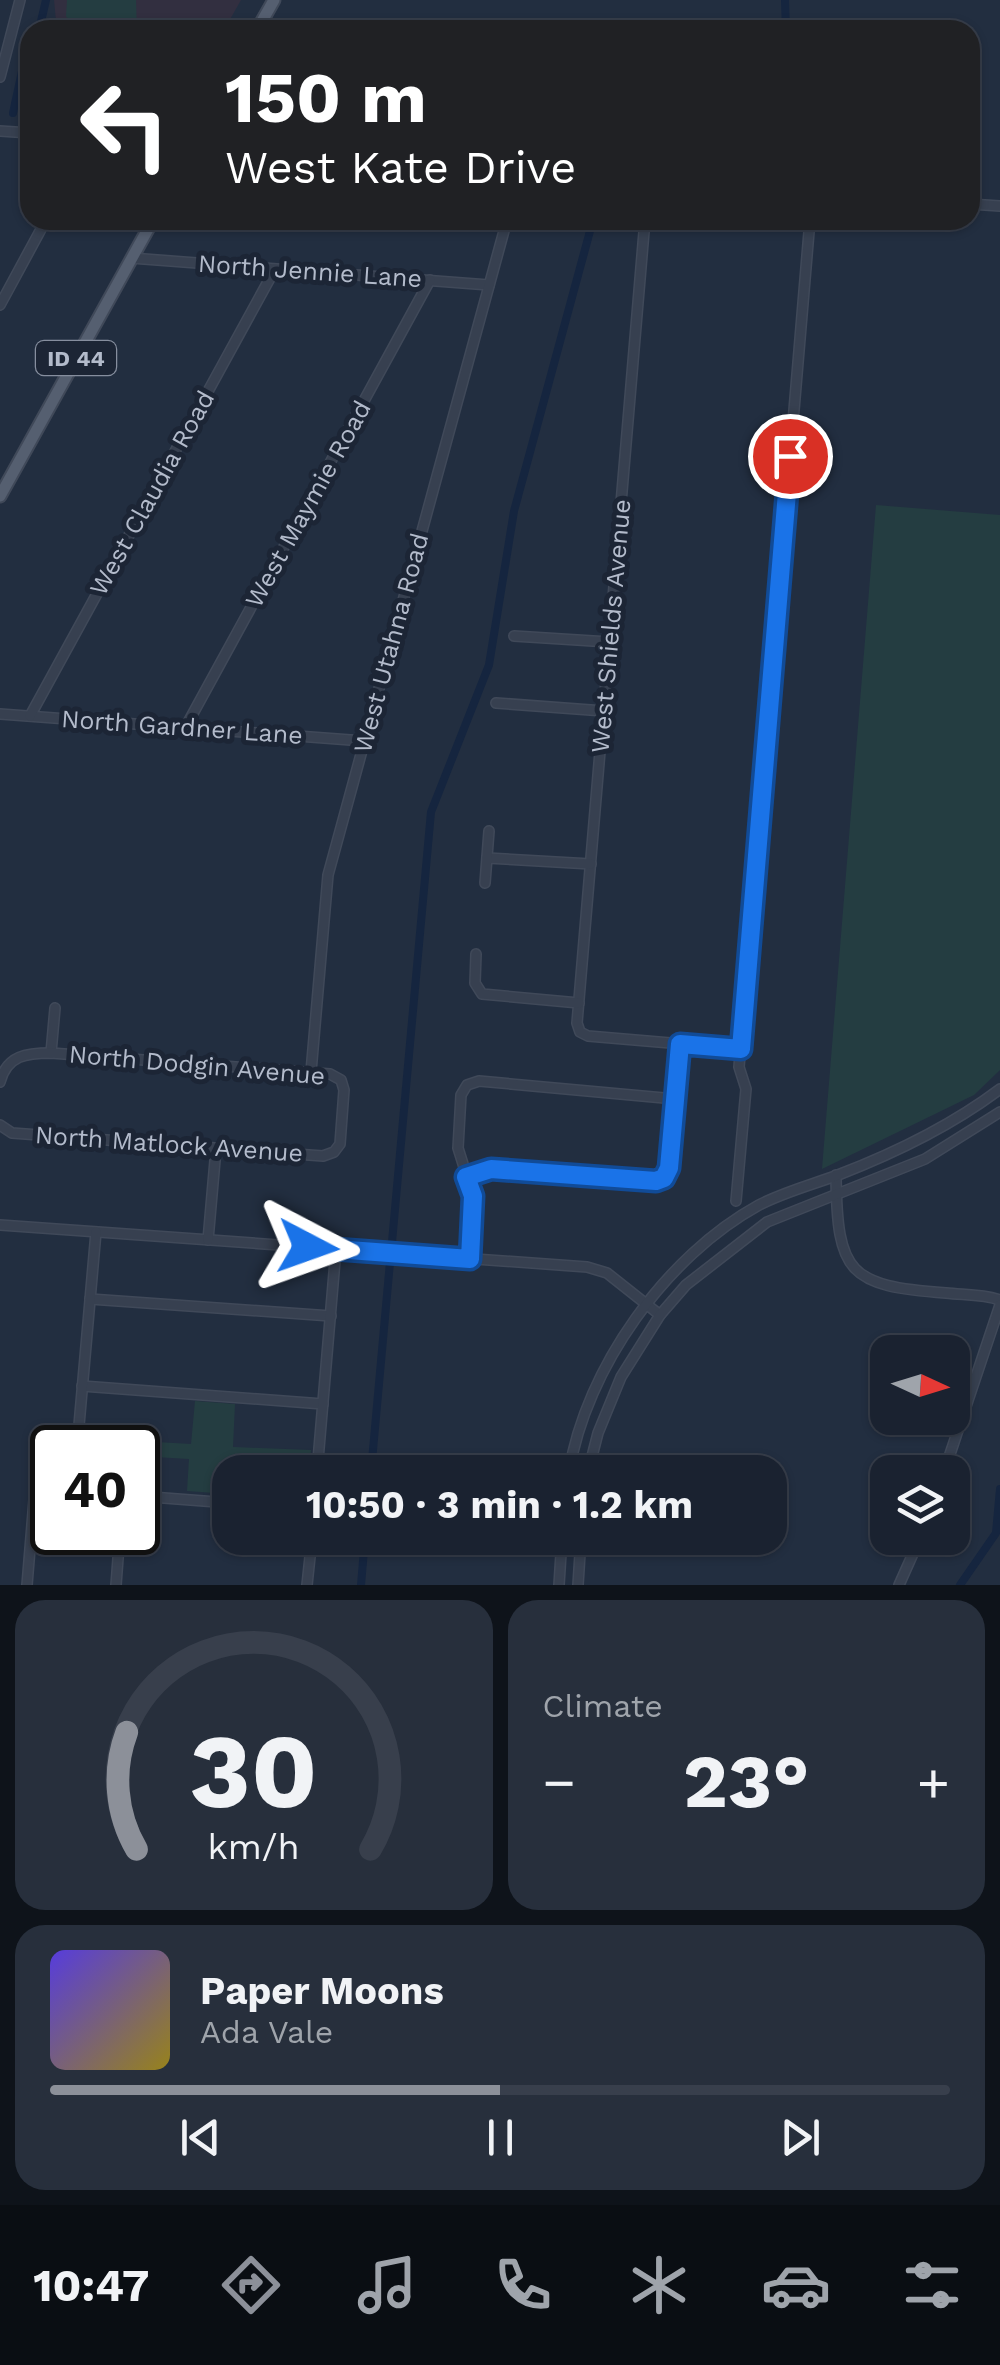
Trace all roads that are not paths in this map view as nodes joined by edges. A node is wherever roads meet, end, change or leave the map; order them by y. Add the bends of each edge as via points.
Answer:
1 (20, 0) edge
2 (0, 77) edge
3 (41, 230) edge
4 (147, 230) edge
5 (504, 230) edge
6 (643, 230) edge
7 (809, 230) edge
8 (131, 258) junction
9 (275, 269) junction
10 (430, 280) junction
11 (490, 285) junction
12 (0, 305) edge
13 (0, 496) edge
14 (514, 636) dead end
15 (609, 642) junction
16 (496, 703) dead end
17 (604, 711) junction
18 (0, 714) edge
19 (30, 716) junction
20 (186, 728) junction
21 (364, 741) junction
22 (489, 831) dead end
23 (487, 858) junction
24 (591, 864) junction
25 (485, 883) dead end
26 (476, 954) dead end
27 (579, 1003) junction
28 (54, 1008) dead end
29 (680, 1044) junction
30 (741, 1049) junction
31 (51, 1053) junction
32 (311, 1072) junction
33 (0, 1082) edge
34 (1000, 1089) edge
35 (675, 1099) junction
36 (1000, 1112) edge
37 (2, 1126) edge
38 (216, 1149) junction
39 (334, 1152) joint
40 (836, 1176) junction
41 (466, 1177) junction
42 (836, 1194) junction
43 (736, 1201) dead end
44 (0, 1226) edge
45 (96, 1232) junction
46 (208, 1240) junction
47 (336, 1249) junction
48 (470, 1259) junction
49 (90, 1299) junction
50 (646, 1302) junction
51 (1000, 1303) edge
52 (660, 1315) junction
53 (331, 1316) junction
54 (82, 1386) junction
55 (323, 1404) junction
56 (79, 1425) edge
57 (319, 1455) edge
58 (572, 1455) edge
59 (593, 1455) edge
60 (950, 1455) edge
61 (160, 1498) edge
62 (212, 1502) edge
63 (30, 1549) edge
64 (119, 1555) edge
65 (311, 1555) edge
66 (561, 1555) edge
67 (581, 1555) edge
68 (912, 1555) edge
69 (27, 1585) edge
70 (118, 1585) edge
71 (308, 1585) edge
72 (559, 1585) edge
73 (578, 1585) edge
74 (899, 1585) edge

1 - 2 street
3 - 12 street
4 - 8 main road, ID 44
5 - 11 street, West Utahna Road
6 - 15 street, West Shields Avenue
7 - 30 street
8 - 9 street, North Jennie Lane
8 - 13 main road, ID 44
9 - 10 street, North Jennie Lane
9 - 19 street, West Claudia Road
10 - 11 street, North Jennie Lane
10 - 20 street, West Maymie Road
11 - 21 street, West Utahna Road
14 - 15 street
15 - 17 street, West Shields Avenue
16 - 17 street
17 - 24 street, West Shields Avenue
18 - 19 street, North Gardner Lane
19 - 20 street, North Gardner Lane
20 - 21 street, North Gardner Lane
21 - 32 street, West Utahna Road via 324,891
22 - 23 street
23 - 24 street
23 - 25 street
24 - 27 street, West Shields Avenue
26 - 27 street via 474,983 486,995
27 - 29 street, West Shields Avenue via 577,1023 588,1036
28 - 31 street
29 - 30 street
29 - 35 street
30 - 43 street via 746,1084
31 - 32 street, North Dodgin Avenue
31 - 33 street via 22,1055
32 - 39 street, North Dodgin Avenue via 330,1074 344,1090
34 - 40 street via 922,1138
35 - 41 street via 669,1168 656,1181 491,1169
35 - 41 street via 467,1085 458,1138
36 - 42 street via 925,1159
37 - 38 street, North Matlock Avenue via 12,1133
38 - 39 street, North Matlock Avenue
38 - 46 street
40 - 42 street
40 - 50 street via 758,1206 674,1271
41 - 48 street via 473,1196
42 - 51 street via 843,1250 857,1274 894,1288
42 - 52 street via 767,1222 686,1284
44 - 45 street
45 - 46 street
45 - 49 street
46 - 47 street
47 - 48 street
47 - 53 street
48 - 50 street via 587,1267
49 - 53 street
49 - 54 street
50 - 52 street
50 - 58 street via 590,1399
51 - 60 street
52 - 59 street via 607,1406
53 - 55 street
54 - 55 street
54 - 56 street
55 - 57 street
61 - 62 street
63 - 69 street
64 - 70 street
65 - 71 street
66 - 72 street
67 - 73 street
68 - 74 street

